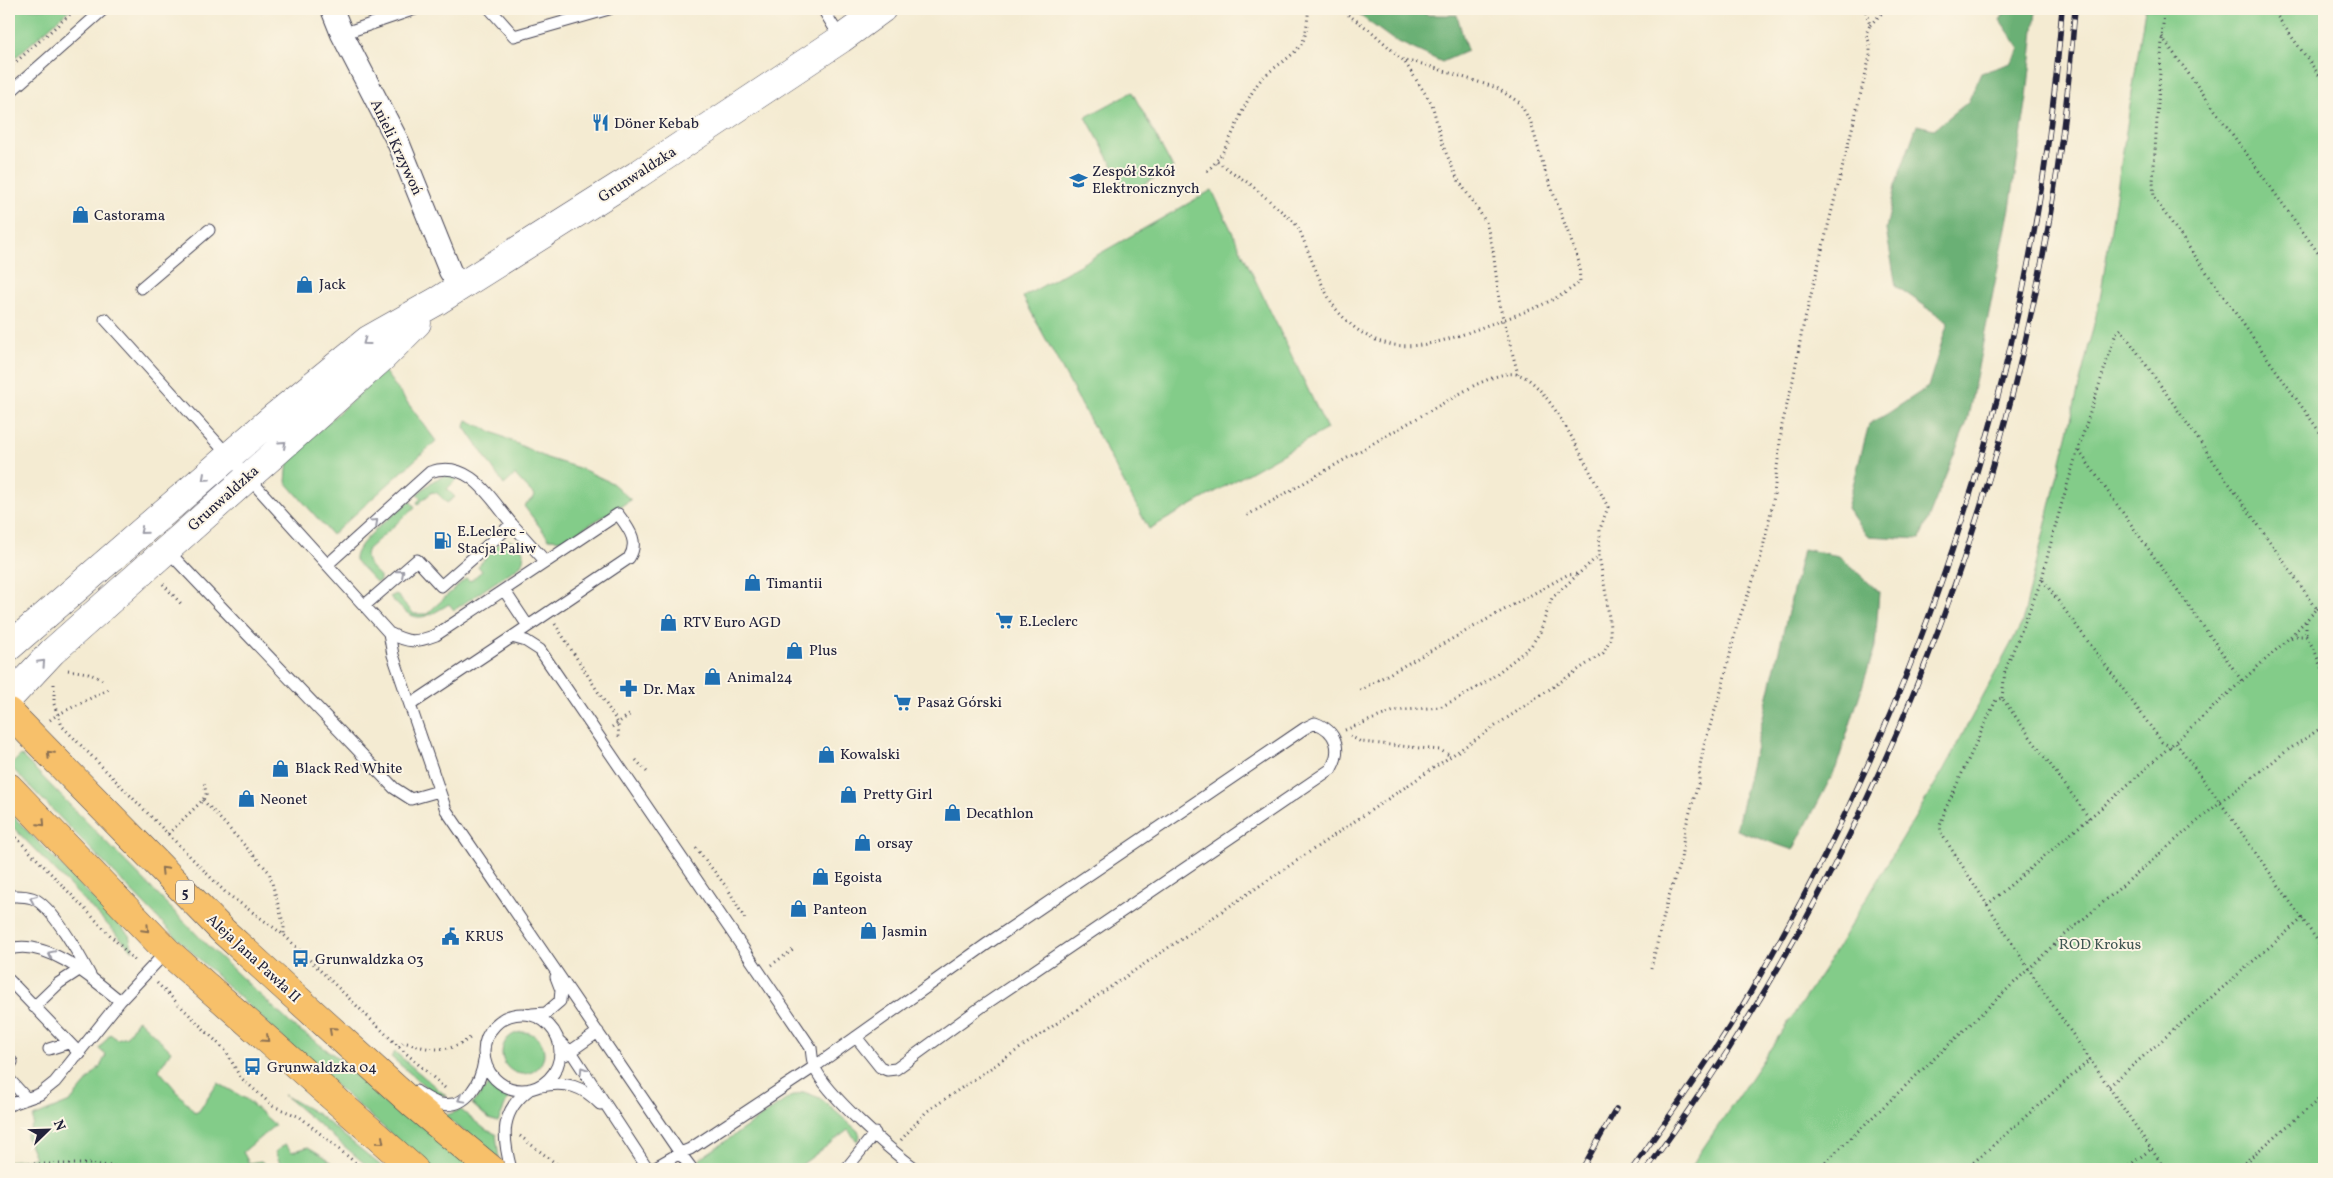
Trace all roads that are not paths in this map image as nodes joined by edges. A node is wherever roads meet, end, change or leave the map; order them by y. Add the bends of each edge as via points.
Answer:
1 (104, 9) edge
2 (332, 9) edge
3 (415, 9) edge
4 (490, 9) edge
5 (609, 9) edge
6 (823, 9) edge
7 (882, 9) edge
8 (342, 34) junction
9 (841, 39) junction
10 (9, 93) edge
11 (209, 230) dead end
12 (141, 288) dead end
13 (449, 294) junction
14 (105, 319) dead end
15 (230, 456) junction
16 (247, 476) junction
17 (512, 524) junction
18 (166, 549) junction
19 (546, 562) junction
20 (328, 564) junction
21 (504, 590) junction
22 (365, 606) junction
23 (528, 626) junction
24 (389, 633) junction
25 (512, 637) junction
26 (9, 647) edge
27 (9, 698) edge
28 (410, 705) junction
29 (9, 712) edge
30 (9, 787) edge
31 (439, 791) junction
32 (9, 896) edge
33 (9, 949) edge
34 (167, 951) junction
35 (552, 964) junction
36 (79, 970) junction
37 (92, 979) junction
38 (9, 980) edge
39 (120, 1001) junction
40 (34, 1007) junction
41 (530, 1015) junction
42 (598, 1032) junction
43 (856, 1037) junction
44 (558, 1040) junction
45 (68, 1043) junction
46 (49, 1049) dead end
47 (572, 1053) junction
48 (80, 1054) junction
49 (559, 1058) junction
50 (484, 1059) junction
51 (368, 1063) junction
52 (814, 1066) junction
53 (9, 1079) edge
54 (535, 1088) junction
55 (27, 1099) junction
56 (9, 1105) edge
57 (618, 1125) junction
58 (875, 1133) junction
59 (680, 1153) junction
60 (414, 1169) edge
61 (490, 1169) edge
62 (511, 1169) edge
63 (650, 1169) edge
64 (692, 1169) edge
65 (846, 1169) edge
66 (916, 1169) edge

1 - 10 lane
2 - 8 street, Anieli Krzywoń
3 - 8 lane
4 - 5 lane via 514,36
6 - 9 lane
7 - 9 street, Grunwaldzka
8 - 13 street, Anieli Krzywoń via 398,142 450,271
9 - 13 street, Grunwaldzka via 637,175
11 - 12 lane
13 -> 15 street, Grunwaldzka via 368,340
16 -> 13 street, Grunwaldzka via 386,361
14 - 15 lane
15 - 16 lane
15 -> 26 street, Grunwaldzka
16 - 18 street, Grunwaldzka
16 - 20 lane
17 - 19 lane
20 -> 17 lane via 430,472 440,468 469,474
22 -> 17 lane via 417,560 441,586
27 -> 18 street, Grunwaldzka via 52,652
18 - 31 lane via 394,788 412,799
19 - 21 lane
19 - 23 lane via 618,514 634,540 634,549 628,558
20 - 22 lane
21 - 23 lane
21 - 24 lane via 436,635 420,641 406,641
22 - 24 lane
23 - 25 lane
24 - 28 lane
25 - 28 lane
25 - 52 lane via 540,650 811,1048
28 - 31 lane
51 -> 29 main road, Aleja Jana Pawła II / 5 via 223,931
30 -> 34 main road
31 - 35 lane via 446,810
37 -> 32 lane via 44,905 30,897
36 -> 33 lane via 38,948 22,946
34 - 39 lane
34 -> 60 main road
35 - 41 lane via 561,990 560,1001 546,1012
35 - 42 lane
36 - 37 lane
36 - 40 lane
37 - 39 lane
38 - 40 lane
39 - 48 lane
40 - 45 lane
41 - 44 lane via 547,1024
41 - 50 lane via 506,1017 495,1024 484,1047
42 - 47 lane
42 - 59 lane
43 - 43 lane via 1306,728 1315,723 1325,727 1333,737 1338,749 1336,759 1326,773 984,1005 896,1069 880,1067
43 - 52 lane
44 - 47 lane
44 - 49 lane
45 - 46 lane
45 - 48 lane
47 - 49 lane
57 -> 47 lane
48 - 55 lane via 49,1088
49 - 54 lane via 554,1074
50 -> 51 lane via 482,1074 471,1094 454,1103 442,1104
50 - 54 lane via 496,1080 507,1087 518,1090
51 - 61 main road, Aleja Jana Pawła II / 5
52 - 58 lane via 848,1108
52 - 59 lane
53 - 55 lane
54 - 57 lane via 556,1083 583,1089
54 - 62 lane via 519,1098 507,1120 504,1137
55 - 56 lane
57 - 63 lane
58 - 65 lane
58 - 66 lane
59 - 63 lane
59 - 64 lane

